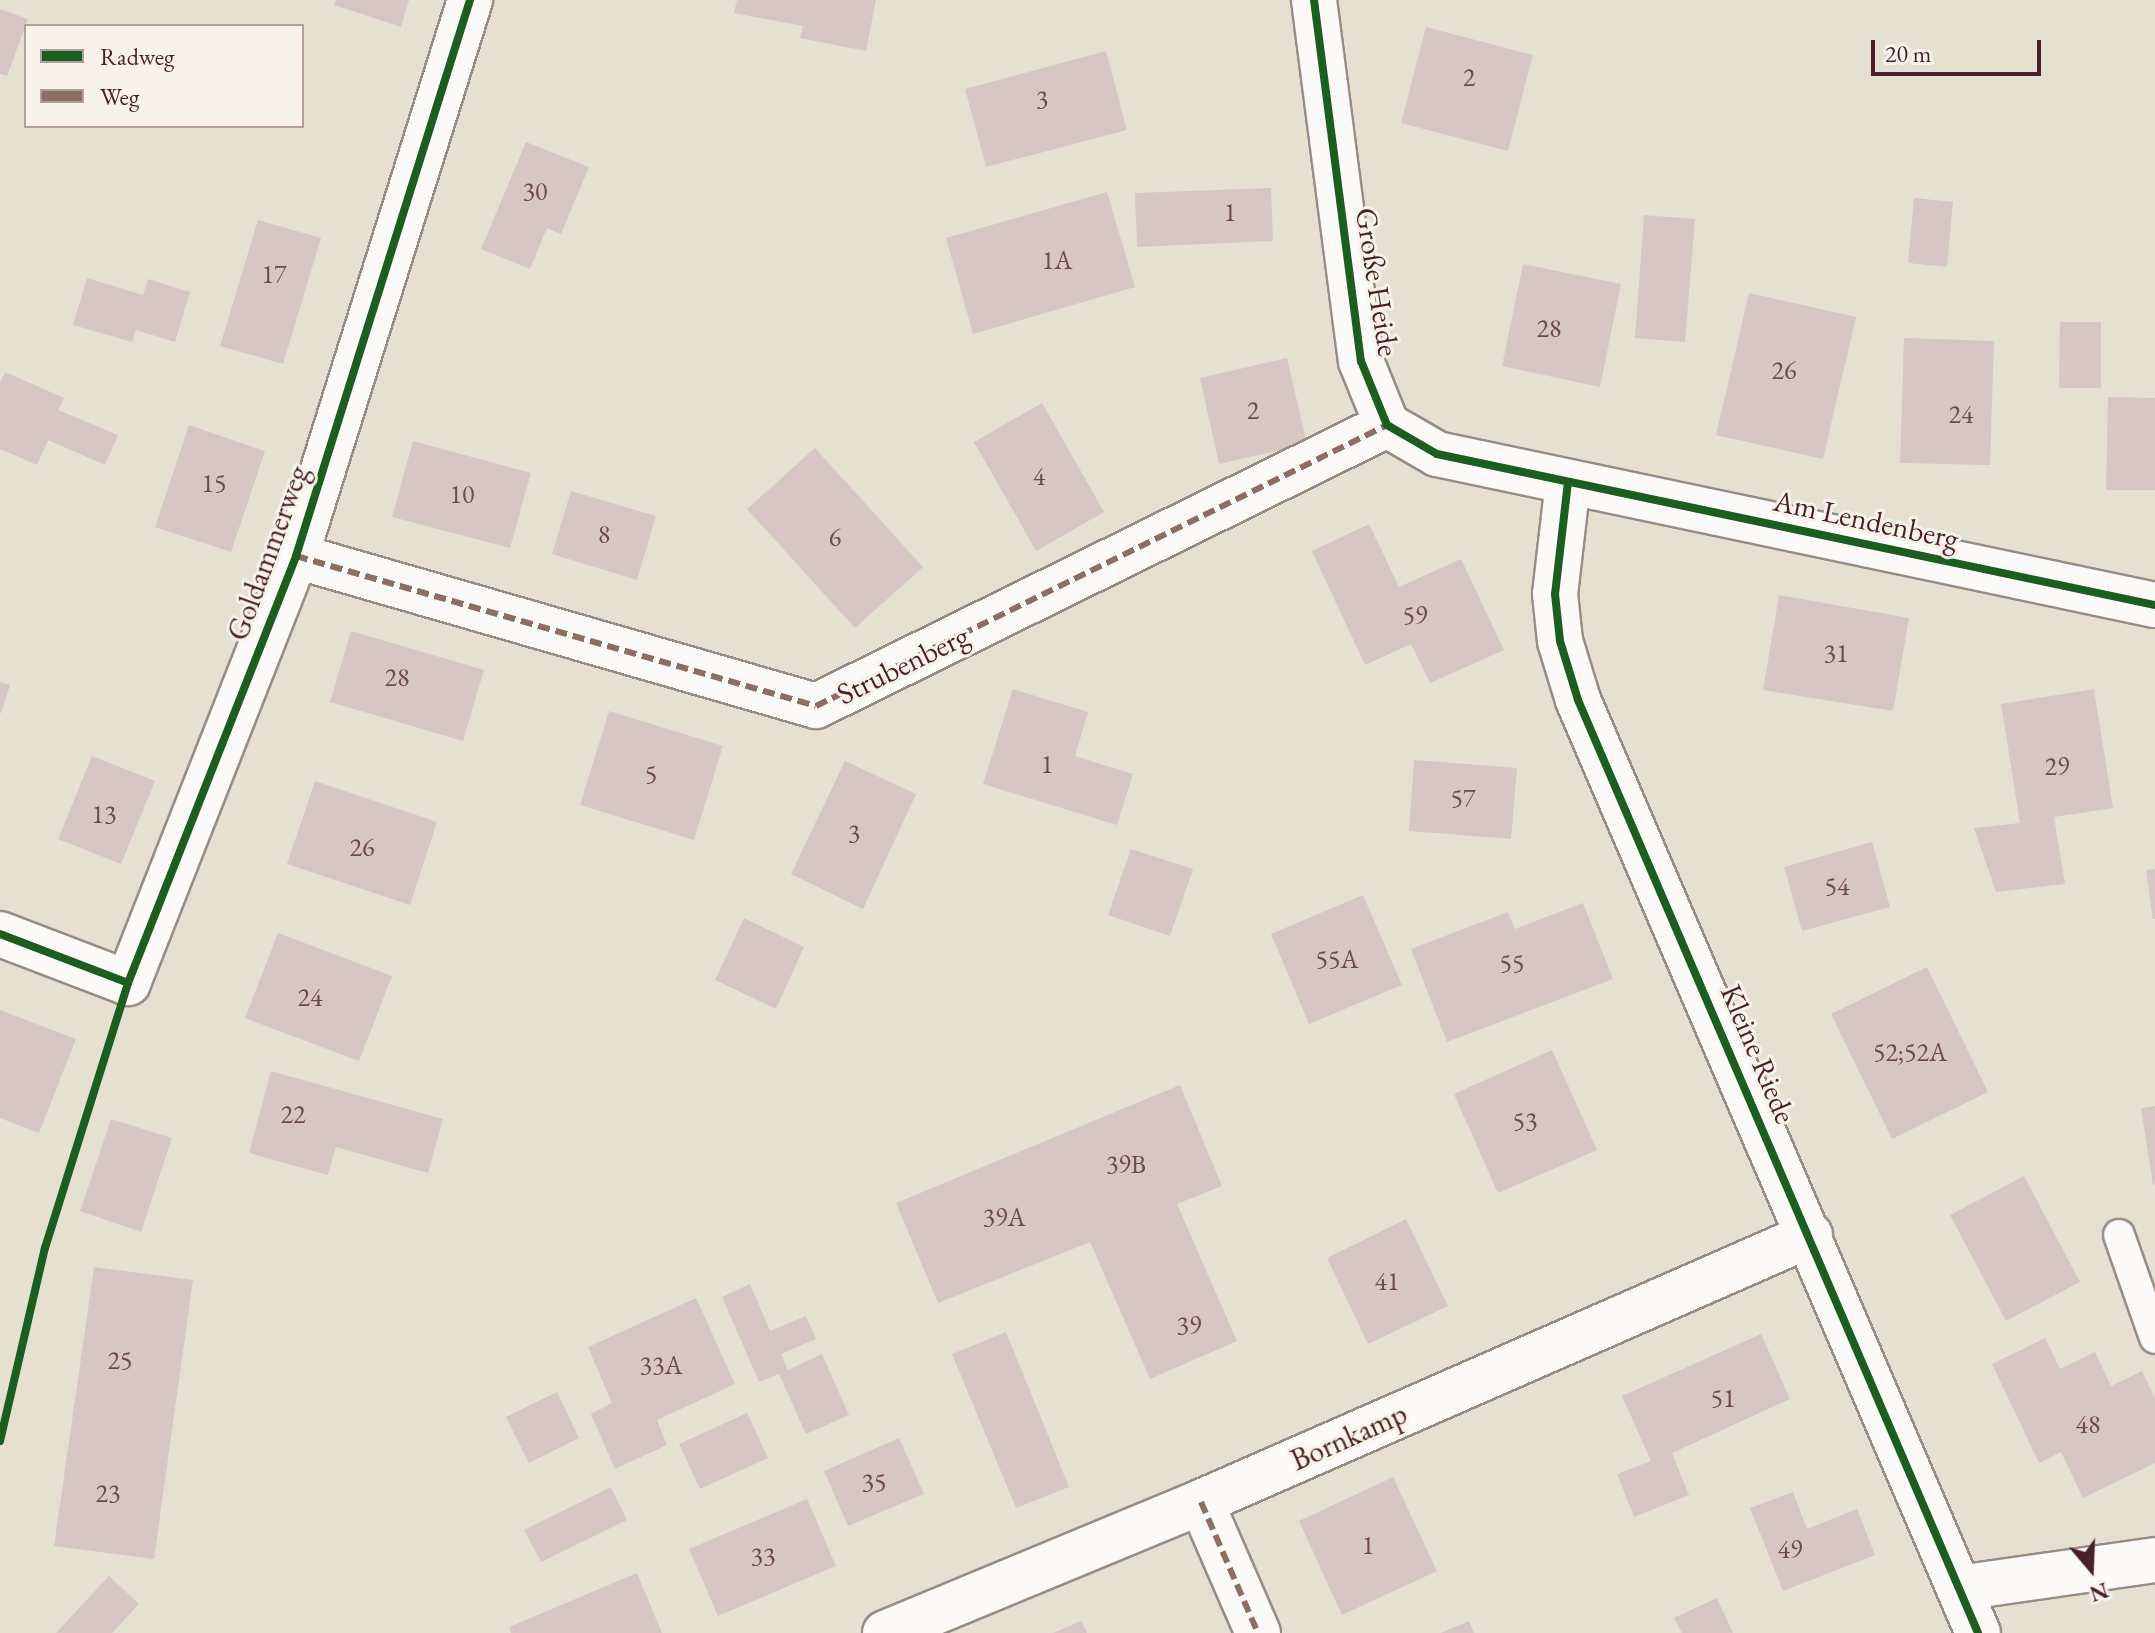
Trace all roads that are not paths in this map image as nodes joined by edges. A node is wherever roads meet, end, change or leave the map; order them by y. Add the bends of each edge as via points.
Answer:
1 (470, 0) edge
2 (1314, 0) edge
3 (1387, 425) junction
4 (1568, 482) junction
5 (296, 556) junction
6 (2155, 605) edge
7 (0, 934) edge
8 (1810, 1235) junction
9 (2119, 1235) dead end
10 (2155, 1338) edge
11 (1201, 1502) junction
12 (2155, 1560) edge
13 (1959, 1588) junction
14 (885, 1633) edge
15 (1258, 1633) edge
16 (1978, 1633) edge

1 - 5 street, Goldammerweg
2 - 3 street, Große Heide via 1361,361
3 - 4 street via 1437,454
3 - 5 street, Strubenberg via 816,706
4 - 6 street, Am Lendenberg
4 - 8 street, Kleine Riede via 1556,550 1555,594 1560,641 1578,700
5 - 7 street, Goldammerweg via 128,983
8 - 11 street, Bornkamp
8 - 13 street, Kleine Riede
9 - 10 lane
11 - 14 street, Bornkamp
11 - 15 street
12 - 13 street
13 - 16 street, Kleine Riede

